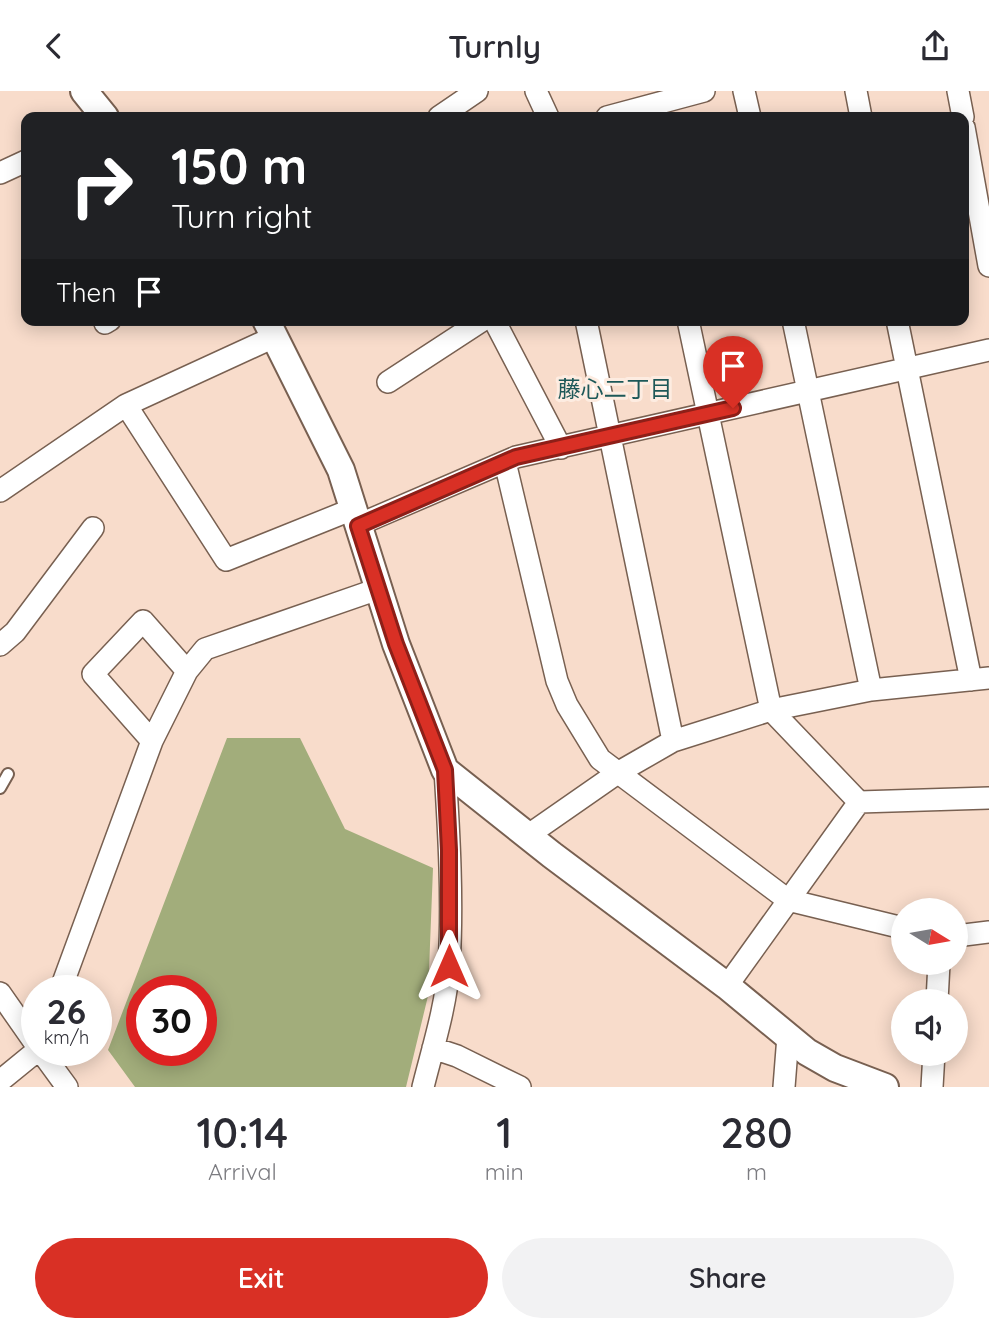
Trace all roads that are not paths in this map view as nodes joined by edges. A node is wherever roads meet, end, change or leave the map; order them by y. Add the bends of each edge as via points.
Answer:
1 (85, 91) edge
2 (477, 91) edge
3 (536, 91) edge
4 (704, 91) edge
5 (744, 91) edge
6 (856, 91) edge
7 (958, 91) edge
8 (102, 112) edge
9 (446, 112) edge
10 (546, 112) edge
11 (645, 112) edge
12 (749, 112) edge
13 (859, 112) edge
14 (961, 112) edge
15 (969, 155) edge
16 (21, 162) edge
17 (0, 173) edge
18 (989, 266) edge
19 (474, 326) edge
20 (497, 326) edge
21 (587, 326) edge
22 (689, 326) edge
23 (794, 326) edge
24 (899, 326) edge
25 (270, 329) edge
26 (989, 350) edge
27 (906, 367) junction
28 (388, 382) dead end
29 (808, 390) junction
30 (126, 405) junction
31 (708, 413) junction
32 (609, 437) junction
33 (561, 447) junction
34 (505, 462) junction
35 (0, 491) edge
36 (356, 517) junction
37 (93, 528) dead end
38 (378, 589) junction
39 (0, 645) edge
40 (187, 671) junction
41 (980, 679) edge
42 (871, 690) junction
43 (771, 709) junction
44 (152, 741) junction
45 (673, 741) junction
46 (445, 770) junction
47 (619, 772) junction
48 (8, 774) dead end
49 (0, 789) edge
50 (989, 798) edge
51 (859, 802) junction
52 (527, 836) junction
53 (788, 900) junction
54 (891, 925) edge
55 (989, 933) edge
56 (968, 935) edge
57 (67, 975) edge
58 (727, 986) junction
59 (0, 993) edge
60 (21, 1024) edge
61 (788, 1036) junction
62 (433, 1048) junction
63 (21, 1063) edge
64 (51, 1066) edge
65 (933, 1066) edge
66 (0, 1081) edge
67 (516, 1086) edge
68 (67, 1087) edge
69 (423, 1087) edge
70 (784, 1087) edge
71 (885, 1087) edge
72 (932, 1087) edge

1 - 8 street
2 - 9 street
3 - 10 street
4 - 11 street
5 - 12 street
6 - 13 street
7 - 14 street
15 - 18 street
16 - 17 street
19 - 28 street
20 - 33 street
21 - 32 street
22 - 31 street
23 - 29 street
24 - 27 street
25 - 30 street
25 - 36 street via 336,459
26 - 27 street
27 - 29 street
27 - 41 street
29 - 31 street
29 - 42 street
30 - 35 street
30 - 36 street via 226,560
31 - 32 street
31 - 43 street
32 - 33 street
32 - 45 street
33 - 34 street
34 - 36 street
34 - 47 street via 557,681 600,759
36 - 38 street
37 - 39 street via 15,632
38 - 40 street via 205,649
38 - 46 street
40 - 44 street
40 - 44 street via 143,621 93,674
41 - 42 street
42 - 43 street
43 - 45 street
43 - 51 street
44 - 57 street
45 - 47 street
46 - 52 street
46 - 62 street via 449,966
47 - 52 street
47 - 53 street
48 - 49 lane
50 - 51 street
51 - 53 street
52 - 58 street
53 - 54 street
53 - 58 street
55 - 56 street
58 - 61 street
59 - 60 street
61 - 70 street
61 - 71 street via 835,1068
62 - 67 street
62 - 69 street
63 - 66 street
64 - 68 street
65 - 72 street

